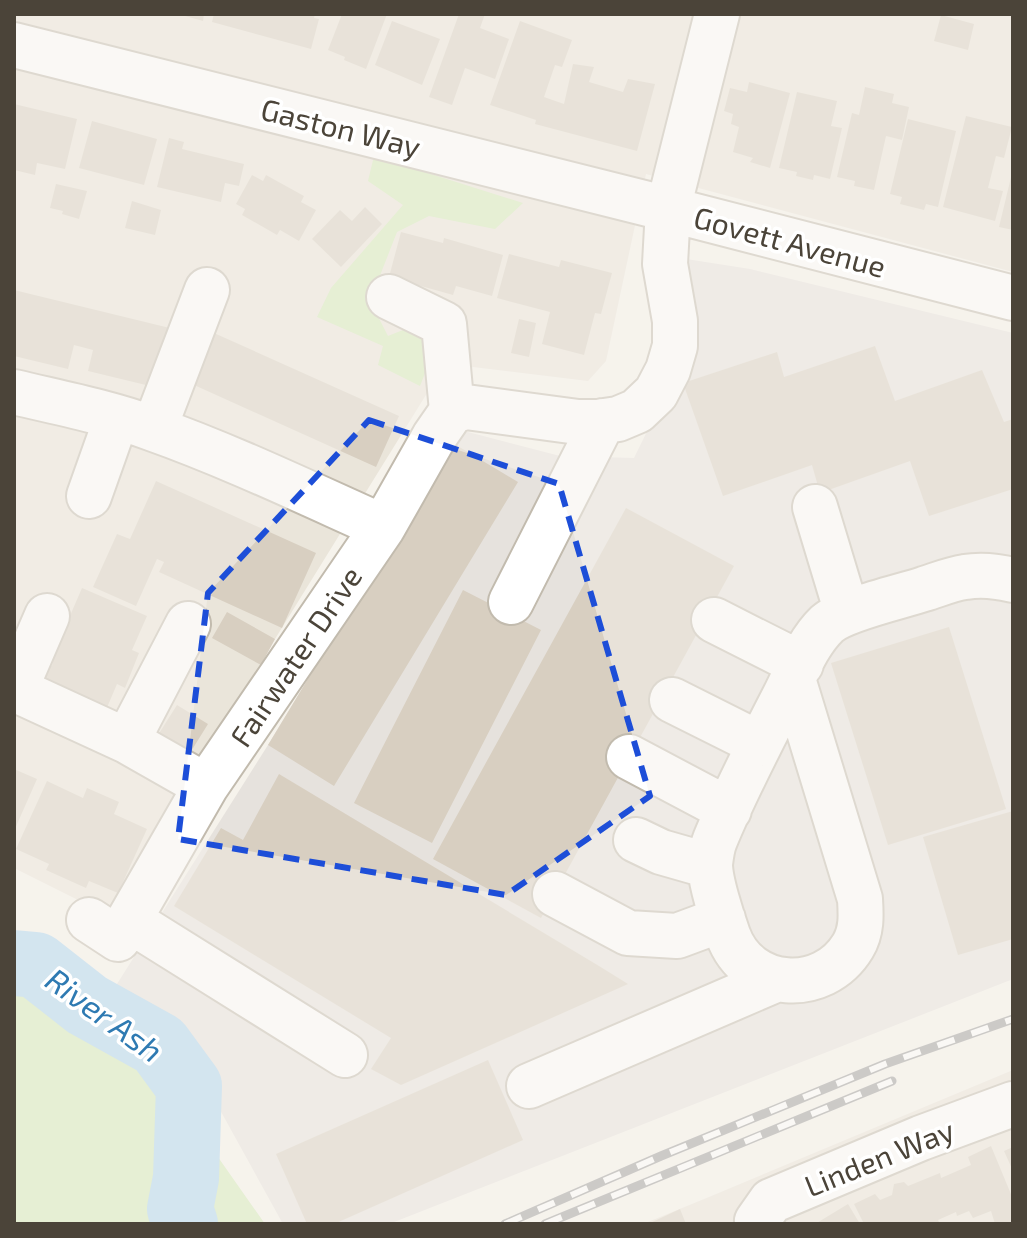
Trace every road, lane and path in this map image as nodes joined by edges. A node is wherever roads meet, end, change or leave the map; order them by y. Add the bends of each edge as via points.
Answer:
1 (717, 14) edge
2 (14, 45) edge
3 (668, 209) junction
4 (207, 290) dead end
5 (389, 297) dead end
6 (1013, 298) edge
7 (14, 392) edge
8 (452, 411) junction
9 (603, 421) junction
10 (136, 423) junction
11 (89, 496) dead end
12 (815, 507) dead end
13 (383, 527) junction
14 (1013, 580) edge
15 (511, 602) dead end
16 (847, 613) junction
17 (47, 616) dead end
18 (714, 620) dead end
19 (188, 624) dead end
20 (797, 672) junction
21 (15, 689) edge
22 (672, 700) dead end
23 (127, 741) junction
24 (760, 744) junction
25 (629, 757) dead end
26 (206, 786) junction
27 (729, 810) junction
28 (636, 840) dead end
29 (710, 866) junction
30 (555, 894) dead end
31 (723, 919) junction
32 (775, 980) junction
33 (345, 1055) dead end
34 (529, 1086) dead end
35 (1013, 1104) edge
36 (758, 1224) edge

1 - 3 street, Govett Avenue
2 - 3 street, Gaston Way
3 - 6 street, Govett Avenue
3 - 9 street via 665,264 675,321 672,358 656,393 637,411
4 - 10 street
5 - 8 street via 444,324
7 - 10 street
8 - 9 street via 466,407
8 - 13 street, Fairwater Drive
9 - 15 street
10 - 11 street
10 - 13 street
12 - 16 street
13 - 26 street, Fairwater Drive
14 - 16 street via 964,577
16 - 20 street via 828,624
17 - 21 street
18 - 20 street
19 - 23 street
20 - 24 street
20 - 32 street via 860,899 861,922 841,962 799,981
21 - 23 street
22 - 24 street
23 - 26 street
24 - 27 street
25 - 27 street
26 - 33 street, Fairwater Drive via 109,920
27 - 29 street via 713,844
28 - 29 street
29 - 31 street
30 - 31 street via 628,933 677,936
31 - 32 street via 739,956
32 - 34 street
35 - 36 street, Linden Way via 771,1201

